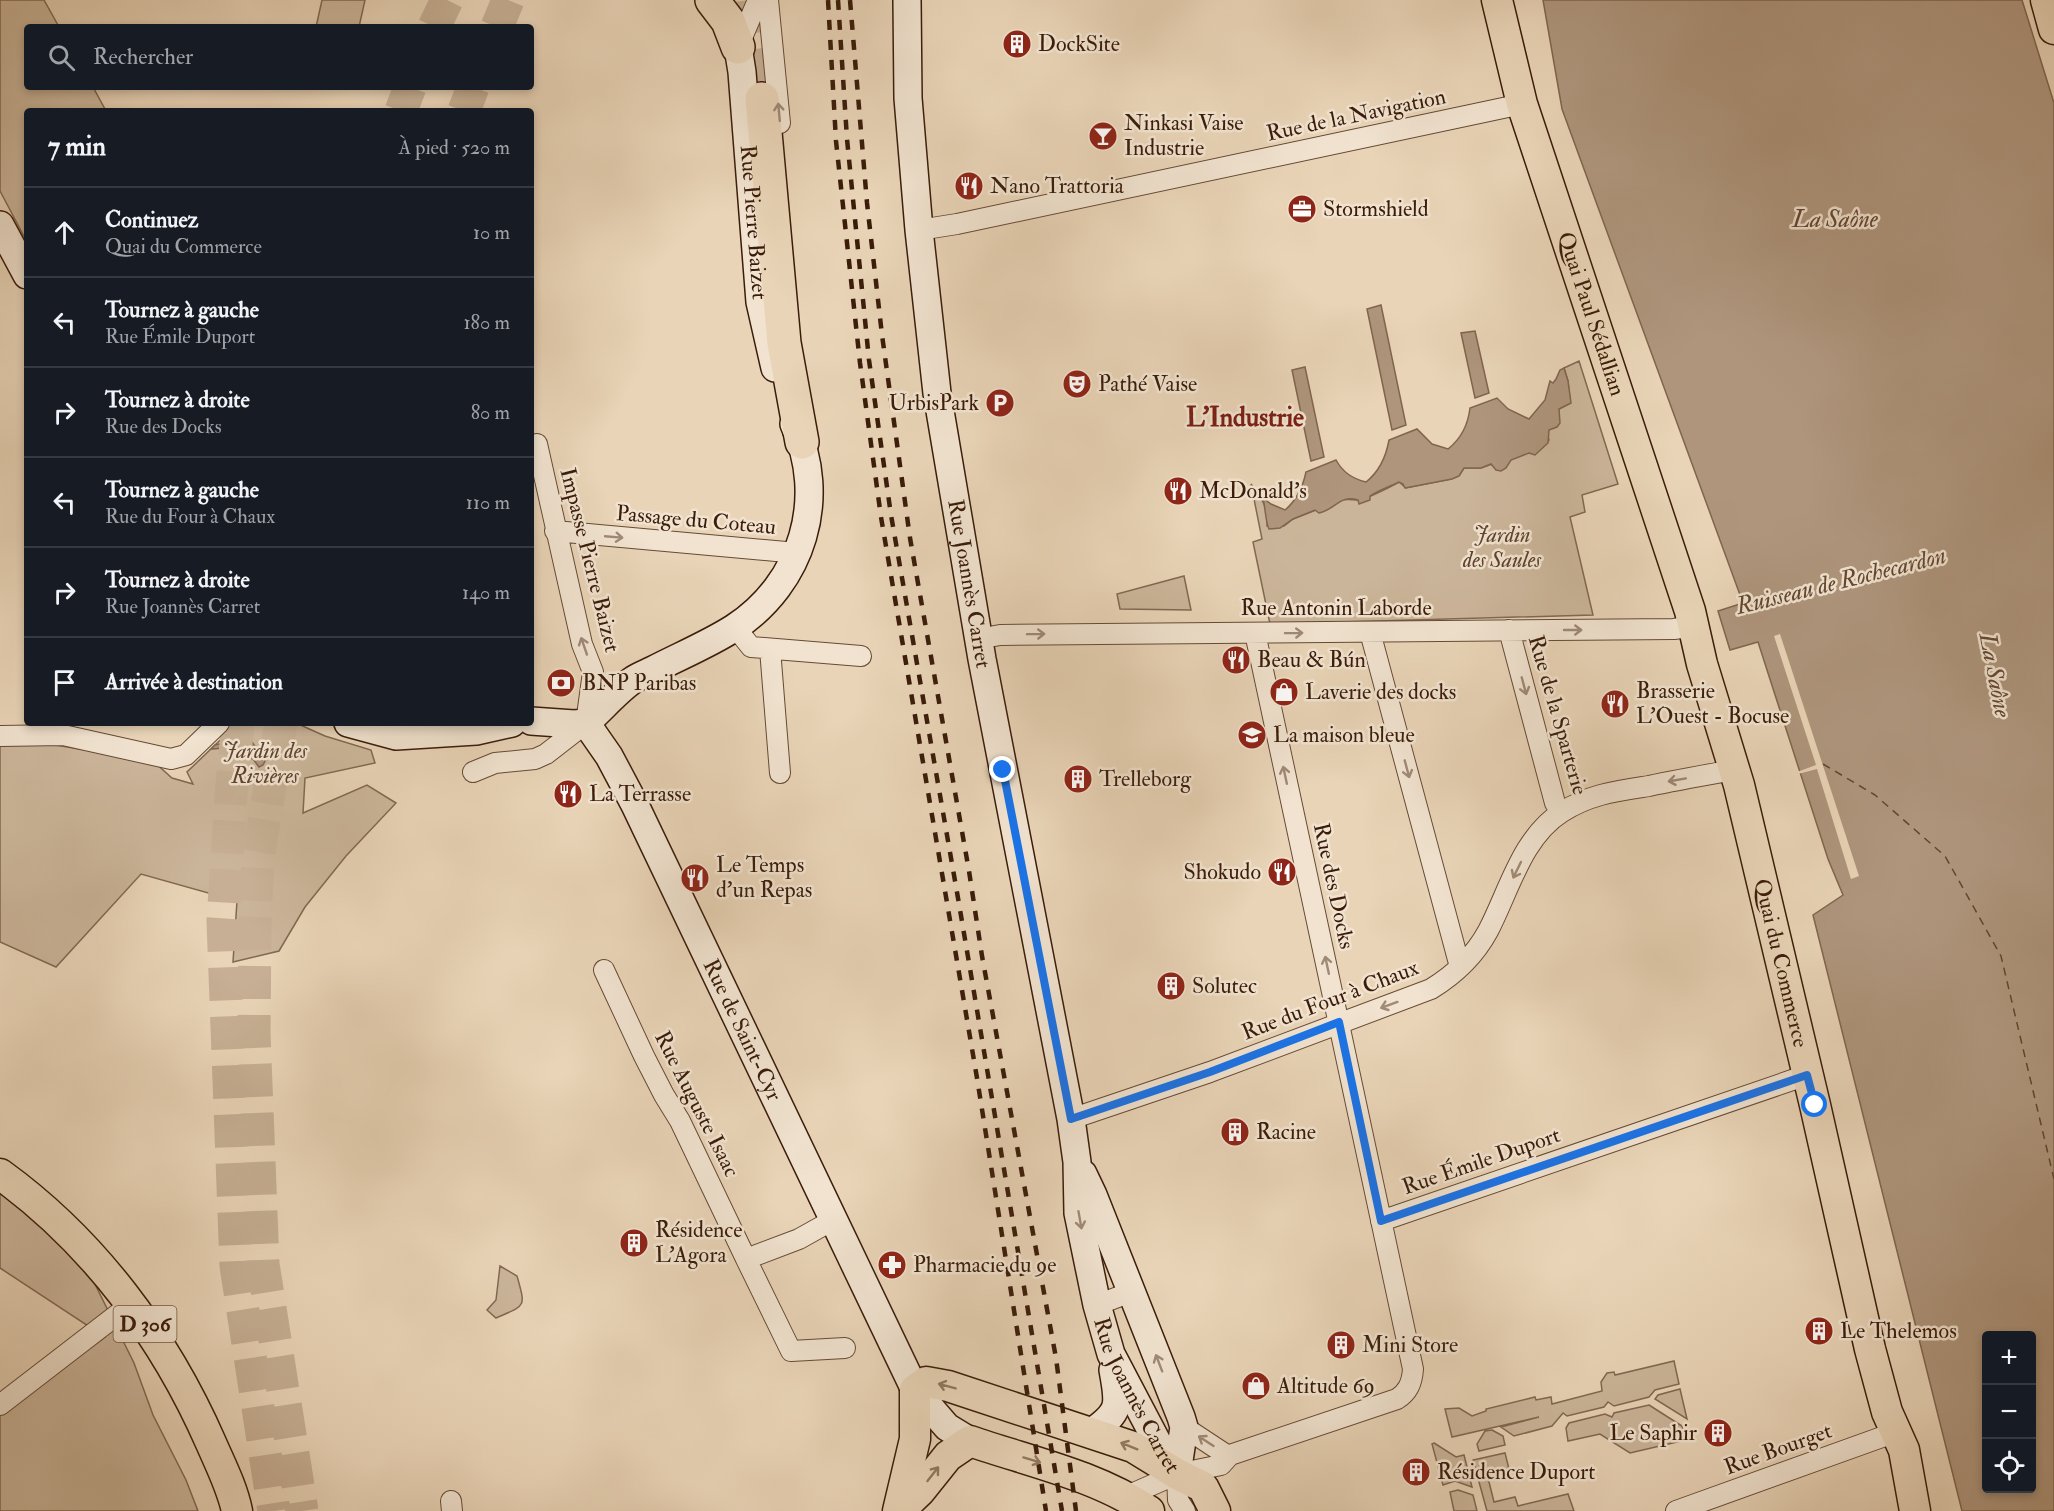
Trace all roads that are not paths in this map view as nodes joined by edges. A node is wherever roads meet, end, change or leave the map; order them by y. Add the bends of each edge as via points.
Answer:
1 (712, 0) edge
2 (758, 0) edge
3 (768, 0) edge
4 (907, 0) edge
5 (1497, 0) edge
6 (2046, 0) edge
7 (2054, 29) edge
8 (738, 46) junction
9 (762, 99) tunnel mouth
10 (1522, 104) junction
11 (0, 225) edge
12 (919, 230) junction
13 (24, 269) edge
14 (802, 442) junction
15 (537, 444) dead end
16 (555, 531) junction
17 (797, 554) junction
18 (1694, 626) junction
19 (735, 627) junction
20 (1509, 630) junction
21 (1370, 632) junction
22 (1255, 633) junction
23 (978, 639) junction
24 (770, 649) junction
25 (861, 656) dead end
26 (534, 721) edge
27 (586, 723) junction
28 (216, 726) edge
29 (359, 726) edge
30 (498, 726) edge
31 (0, 736) edge
32 (1734, 770) junction
33 (473, 772) dead end
34 (780, 773) dead end
35 (1561, 813) junction
36 (1460, 967) junction
37 (604, 970) dead end
38 (1339, 1022) junction
39 (1807, 1075) junction
40 (1071, 1119) junction
41 (1077, 1162) junction
42 (0, 1174) edge
43 (833, 1220) junction
44 (1381, 1221) junction
45 (746, 1259) junction
46 (1131, 1292) junction
47 (131, 1304) junction
48 (1097, 1305) junction
49 (845, 1348) dead end
50 (1111, 1354) junction
51 (915, 1390) junction
52 (0, 1405) edge
53 (1184, 1427) junction
54 (1092, 1432) junction
55 (1896, 1432) junction
56 (970, 1441) junction
57 (1228, 1456) junction
58 (1178, 1474) junction
59 (1138, 1504) edge
60 (237, 1511) edge
61 (898, 1511) edge
62 (1185, 1511) edge
63 (1215, 1511) edge
64 (1676, 1511) edge
65 (1915, 1511) edge

1 - 8 highway via 728,21
2 - 8 street
14 -> 3 street, Rue Pierre Baizet via 806,406
4 - 12 street, Rue Joannès Carret via 908,98
5 - 10 main road, Quai Paul Sédallian
6 - 7 main road
8 - 14 street, Rue Pierre Baizet via 760,302 786,408
9 - 14 highway via 784,343
10 - 12 street, Rue de la Navigation
10 - 18 main road, Quai Paul Sédallian
11 - 13 street
12 - 23 street, Rue Joannès Carret via 937,393
14 - 17 street, Rue Pierre Baizet via 810,490 805,533
15 - 16 street, Impasse Pierre Baizet
16 -> 17 street, Passage du Coteau
27 -> 16 street, Impasse Pierre Baizet via 594,672 582,644
17 - 19 street, Rue Pierre Baizet via 789,572 766,601
20 -> 18 street, Rue Antonin Laborde
18 - 32 main road, Quai du Commerce
19 - 24 street via 751,647
19 - 27 street, Rue Pierre Baizet via 633,680
20 - 21 street, Rue Antonin Laborde
20 -> 35 street, Rue de la Sparterie via 1555,803
22 -> 21 street, Rue Antonin Laborde
21 -> 36 street
23 -> 22 street, Rue Antonin Laborde via 1000,635
38 -> 22 street, Rue des Docks
23 - 40 street, Rue Joannès Carret
24 - 25 street
24 - 34 street
26 - 27 street
27 - 33 street via 536,759 495,763
27 - 43 street, Rue de Saint-Cyr via 635,805
28 - 31 street via 186,755 171,759 63,735
29 - 30 street via 396,736
32 -> 35 street, Rue du Four à Chaux via 1593,796
32 - 39 main road, Quai du Commerce
35 -> 36 street, Rue du Four à Chaux via 1530,845 1486,933
36 -> 38 street, Rue du Four à Chaux via 1431,989
37 - 45 street, Rue Auguste Isaac
38 - 40 street, Rue du Four à Chaux via 1210,1072
38 - 44 street, Rue des Docks
39 - 44 street, Rue Émile Duport
39 - 55 main road, Quai du Commerce via 1870,1349
40 - 41 street, Rue Joannès Carret
41 - 46 street, Rue Joannès Carret
41 -> 48 street, Rue Joannès Carret via 1078,1213
42 - 47 main road, D 306 via 58,1222
43 - 45 street via 799,1239
43 - 51 street, Rue de Saint-Cyr
44 - 57 street, Rue Émile Duport via 1413,1369 1408,1388 1397,1399
45 - 49 street, Rue Auguste Isaac via 790,1352
46 - 48 street
53 -> 46 street, Rue Joannès Carret
47 - 52 street
47 - 60 main road, D 306 via 167,1356 199,1416
48 - 50 street, Rue Joannès Carret
50 - 54 street via 1118,1402 1110,1419
50 - 58 street, Rue Joannès Carret
54 -> 51 main road via 948,1386 926,1382
51 - 56 street, Rue de Saint-Cyr via 947,1427
51 - 61 main road via 915,1439
57 -> 53 street
53 - 58 street, Rue Joannès Carret
58 -> 54 main road via 1146,1453
55 - 64 street, Rue Bourget
55 - 65 main road, Quai du Commerce via 1904,1450
56 -> 59 main road, Rue de Saint-Cyr via 1081,1476
61 -> 56 main road via 948,1456
57 - 58 street, Rue Émile Duport via 1221,1465
58 - 59 street, Rue de Saint-Cyr
58 - 62 street via 1178,1500
58 - 63 main road via 1203,1487

